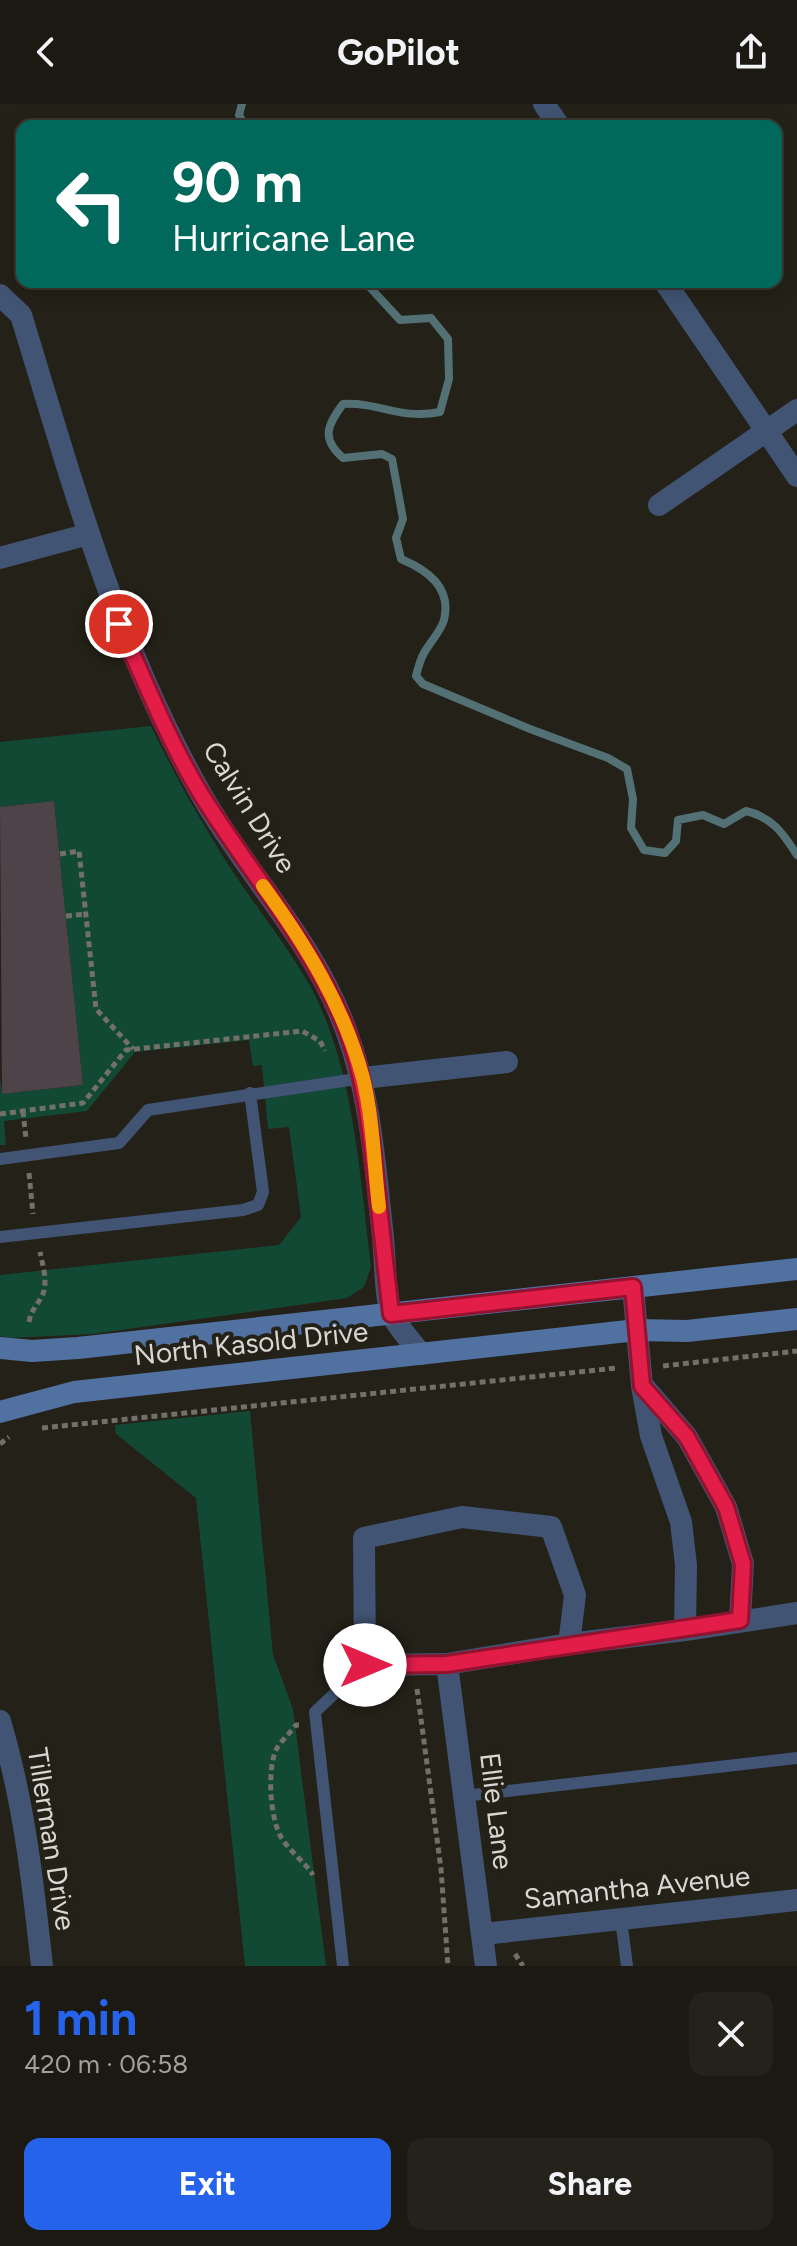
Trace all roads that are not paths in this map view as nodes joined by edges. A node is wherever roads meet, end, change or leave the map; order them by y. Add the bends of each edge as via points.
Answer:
1 (669, 288) edge
2 (0, 295) edge
3 (797, 410) edge
4 (766, 431) junction
5 (797, 476) edge
6 (659, 505) dead end
7 (89, 534) junction
8 (0, 558) edge
9 (507, 1062) dead end
10 (363, 1078) junction
11 (250, 1093) junction
12 (0, 1159) edge
13 (0, 1237) edge
14 (797, 1269) edge
15 (633, 1287) junction
16 (391, 1314) junction
17 (797, 1319) edge
18 (637, 1330) junction
19 (0, 1348) edge
20 (421, 1354) junction
21 (642, 1375) junction
22 (0, 1412) edge
23 (797, 1613) edge
24 (740, 1620) junction
25 (685, 1630) junction
26 (569, 1644) junction
27 (447, 1664) junction
28 (365, 1665) junction
29 (0, 1721) edge
30 (797, 1758) edge
31 (464, 1796) junction
32 (797, 1900) edge
33 (621, 1919) junction
34 (483, 1934) junction
35 (42, 1966) edge
36 (343, 1966) edge
37 (486, 1966) edge
38 (627, 1966) edge

1 - 4 street
2 - 7 street, Calvin Drive via 21,315
3 - 4 street
4 - 5 street
4 - 6 street
7 - 8 street
7 - 10 street, Calvin Drive via 119,624 158,713 202,795 327,985
9 - 10 street
10 - 11 lane
10 - 16 street, Calvin Drive
11 - 12 lane via 148,1110 119,1143
11 - 13 lane via 263,1192 258,1205
14 - 15 main road, North Kasold Drive
15 - 16 main road, North Kasold Drive
15 - 18 street
16 - 19 main road, North Kasold Drive via 78,1348
16 - 20 street
17 - 18 main road, North Kasold Drive via 687,1331
18 - 20 main road, North Kasold Drive
18 - 21 street
20 - 22 main road, North Kasold Drive via 74,1392
21 - 24 street via 687,1437 726,1507 743,1564
21 - 25 street via 651,1436 681,1522
23 - 24 street
24 - 25 street
25 - 26 street
26 - 27 street
26 - 28 street via 575,1595 551,1527 462,1517 364,1538
27 - 28 street
27 - 31 street, Ellie Lane
28 - 36 lane via 315,1712
29 - 35 street, Tillerman Drive via 29,1847
30 - 31 lane
31 - 34 street, Ellie Lane
32 - 33 street, Samantha Avenue
33 - 34 street, Samantha Avenue
33 - 38 lane
34 - 37 street, Ellie Lane

